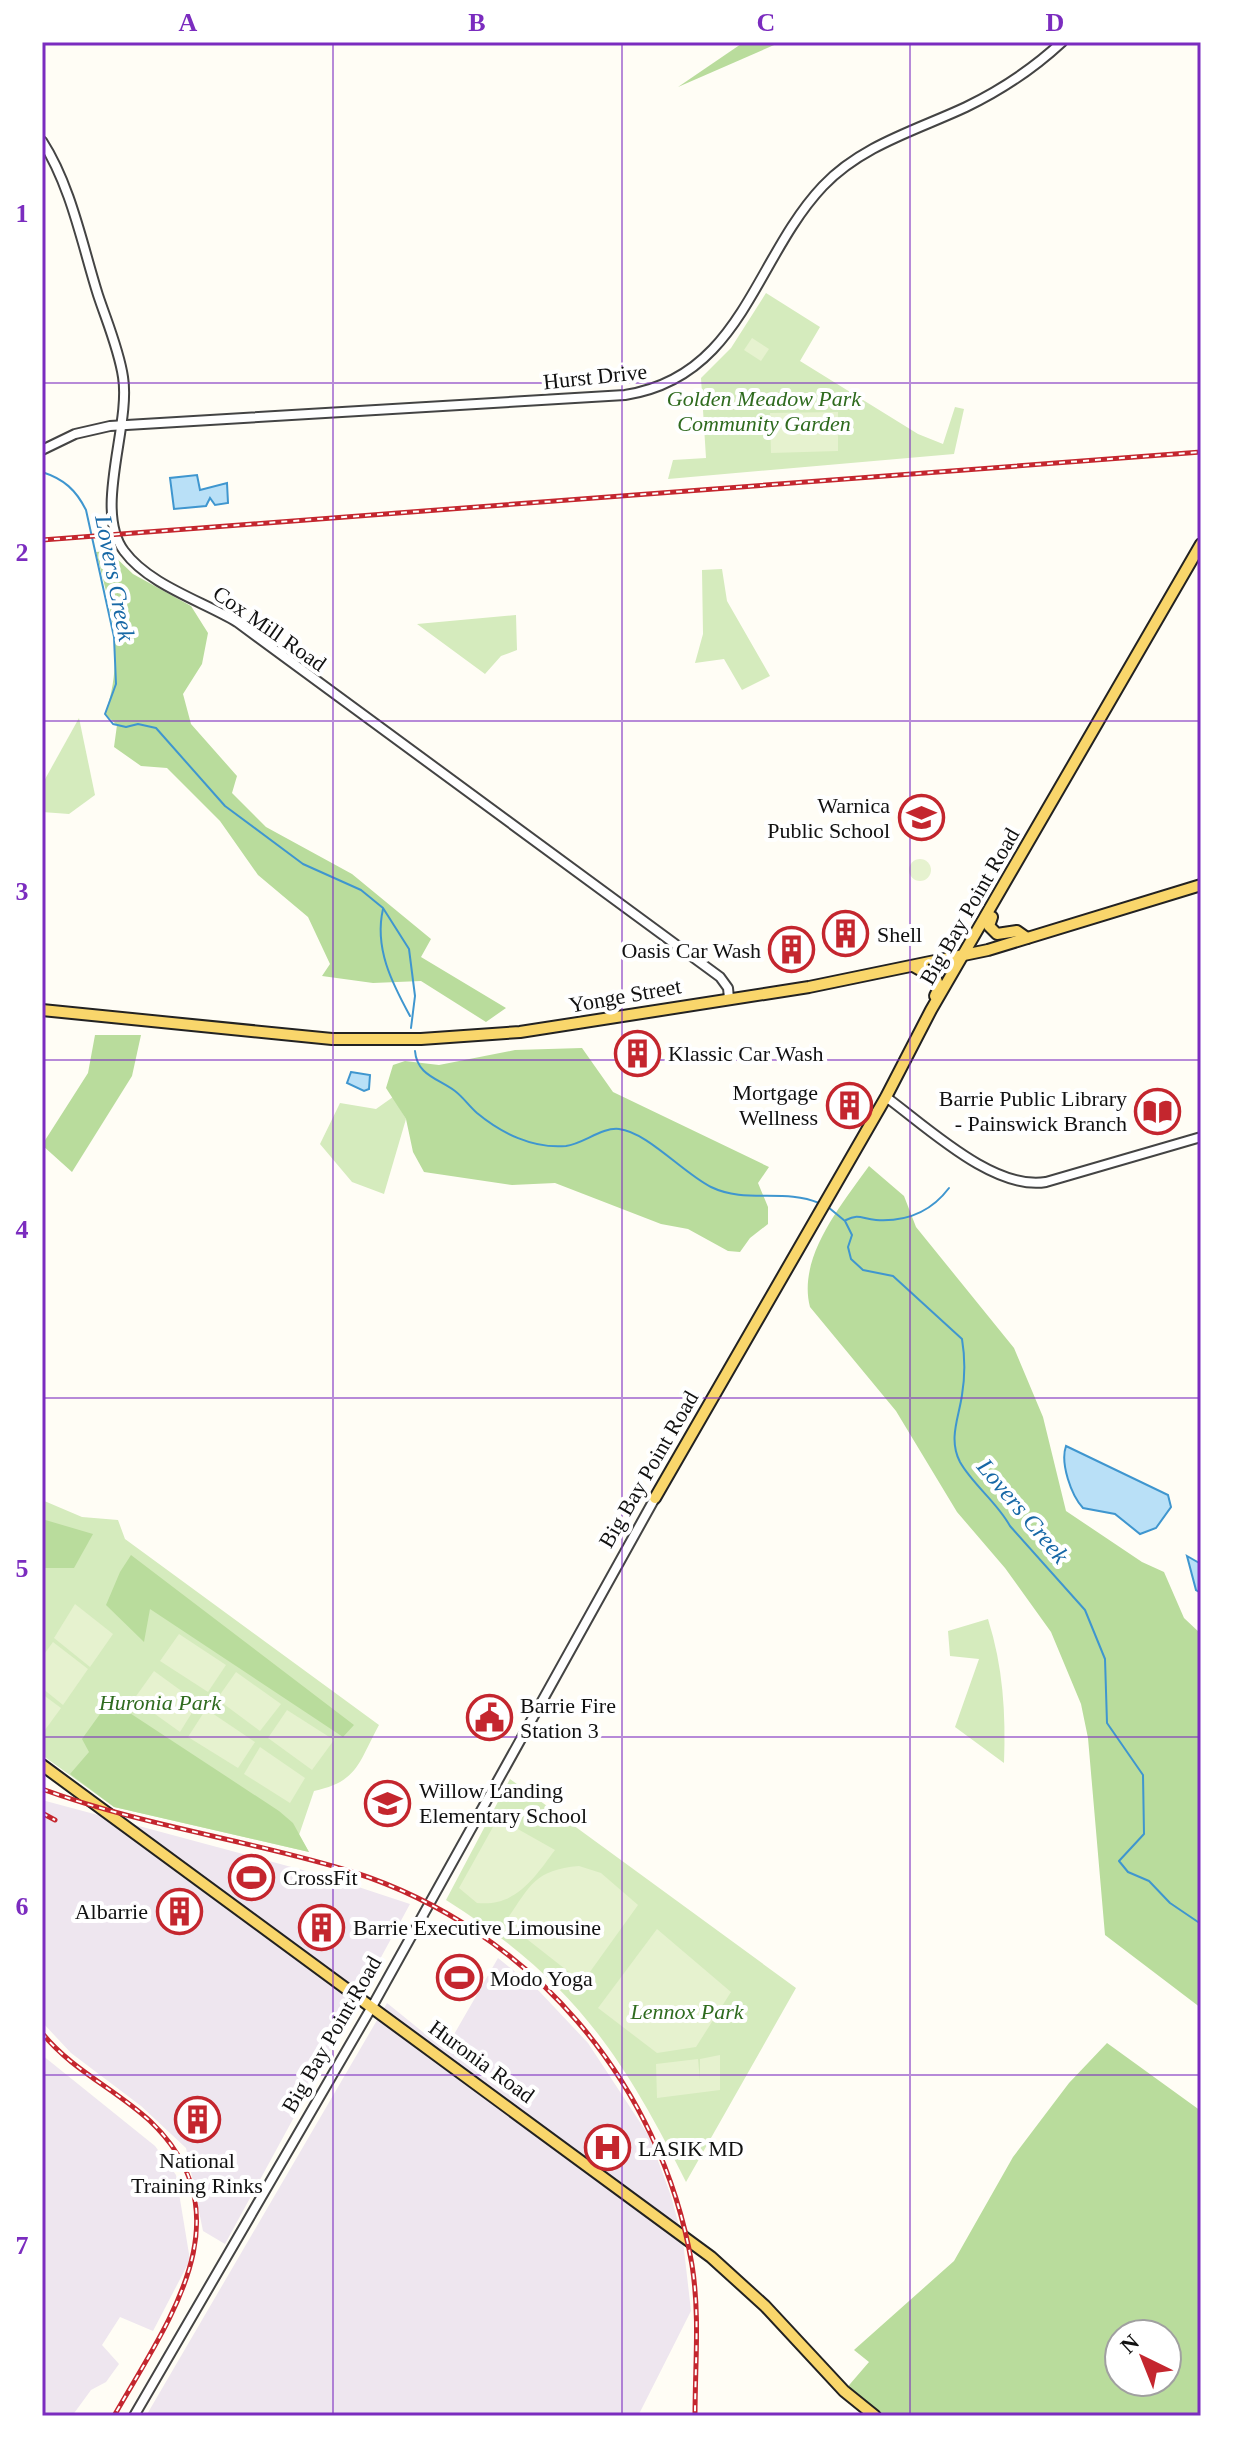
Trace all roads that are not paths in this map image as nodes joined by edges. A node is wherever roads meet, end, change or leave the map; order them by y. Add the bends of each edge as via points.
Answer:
1 (1062, 42) edge
2 (42, 141) edge
3 (123, 425) junction
4 (42, 450) edge
5 (1201, 544) edge
6 (1201, 885) edge
7 (995, 904) junction
8 (1027, 938) junction
9 (964, 955) junction
10 (913, 966) junction
11 (729, 998) junction
12 (42, 1010) edge
13 (931, 1010) junction
14 (886, 1097) junction
15 (1201, 1137) edge
16 (655, 1498) joint
17 (42, 1765) edge
18 (373, 2005) junction
19 (134, 2416) edge
20 (875, 2416) edge

1 - 3 street, Hurst Drive via 997,90 876,147 840,171 809,203 716,348 659,388 611,396
2 - 3 street, Cox Mill Road via 60,172 122,370
3 - 4 street, Hurst Drive via 90,429
3 - 11 street, Cox Mill Road via 115,468 114,531 135,564 237,622 720,977
5 - 7 main road, Big Bay Point Road
6 - 8 main road, Yonge Street
7 - 8 main road via 992,931 1017,931
7 - 9 main road, Big Bay Point Road
8 - 9 main road, Yonge Street
9 - 10 main road, Yonge Street
9 - 13 main road, Big Bay Point Road
10 - 11 main road, Yonge Street
10 - 13 main road via 928,972 938,985
11 - 12 main road, Yonge Street via 520,1032 421,1039 307,1038
13 - 14 main road, Big Bay Point Road
14 - 15 street via 988,1171 1022,1183 1046,1182
14 - 16 main road, Big Bay Point Road
16 - 18 street, Big Bay Point Road
17 - 18 main road, Huronia Road
18 - 19 street, Big Bay Point Road
18 - 20 main road, Huronia Road via 711,2257

